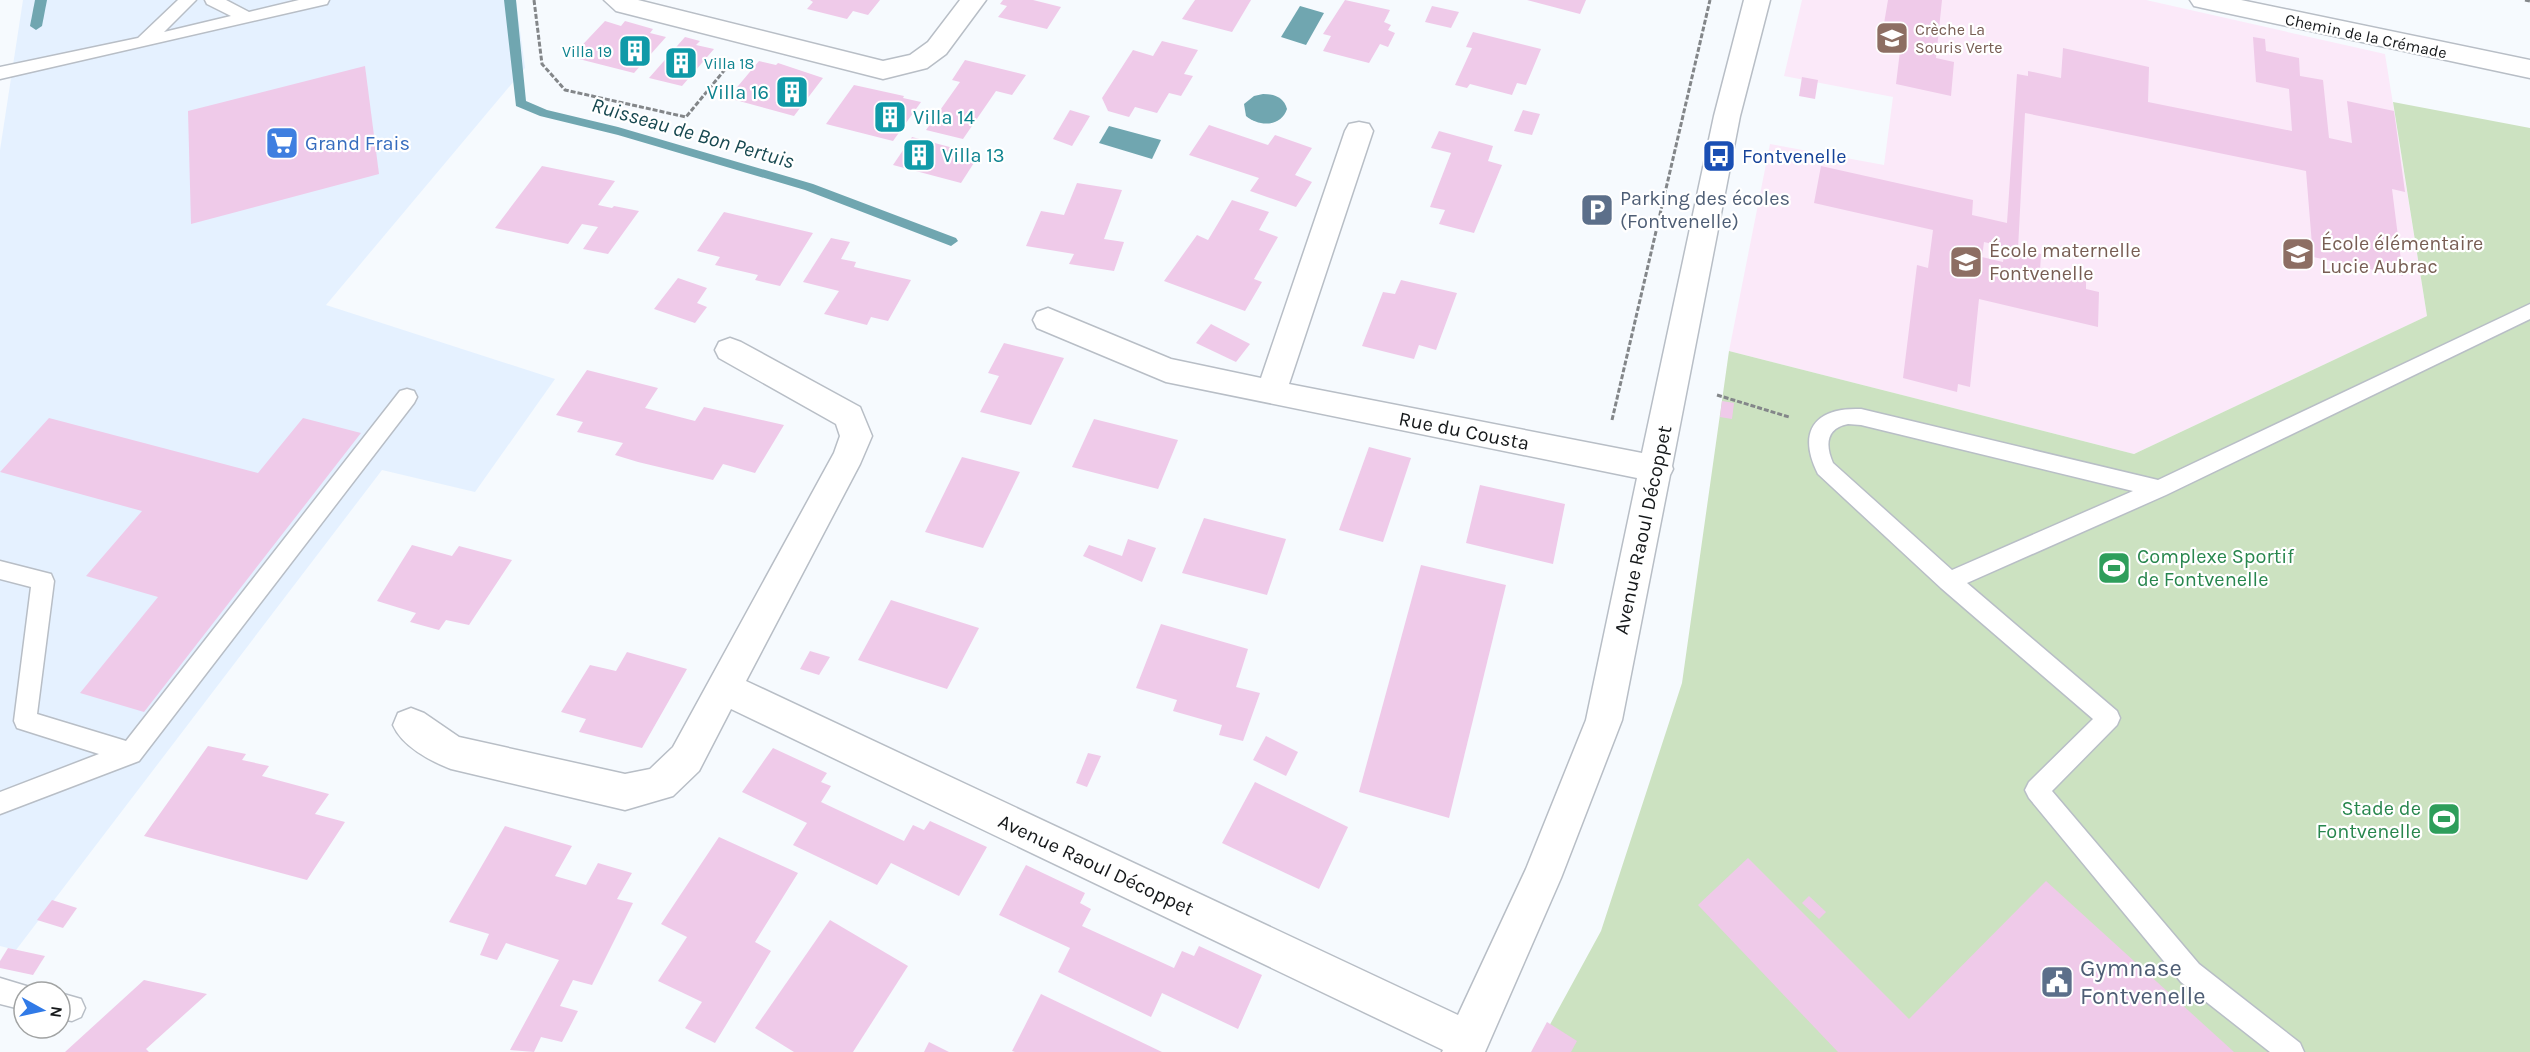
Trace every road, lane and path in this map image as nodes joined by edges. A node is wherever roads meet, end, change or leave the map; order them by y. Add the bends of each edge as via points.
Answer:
1 (188, 0) edge
2 (213, 0) edge
3 (321, 0) edge
4 (534, 0) edge
5 (617, 0) edge
6 (973, 0) edge
7 (1710, 0) edge
8 (1757, 0) edge
9 (2203, 0) edge
10 (2525, 0) edge
11 (2530, 1) edge
12 (249, 18) junction
13 (752, 36) junction
14 (143, 42) junction
15 (2530, 69) edge
16 (0, 73) edge
17 (1359, 131) dead end
18 (2530, 312) edge
19 (1048, 320) dead end
20 (730, 350) dead end
21 (1271, 393) junction
22 (1717, 396) dead end
23 (407, 397) dead end
24 (1612, 421) dead end
25 (1821, 428) junction
26 (1657, 469) junction
27 (2159, 489) junction
28 (0, 570) edge
29 (1949, 581) junction
30 (724, 688) junction
31 (411, 725) dead end
32 (130, 753) junction
33 (0, 804) edge
34 (1466, 1046) edge
35 (2291, 1052) edge

1 - 14 lane
2 - 12 lane
3 - 12 lane
4 - 13 path via 542,64 565,90 686,117
5 - 13 street
6 - 13 street via 937,48 918,62 883,70
7 - 24 path
8 - 26 street, Avenue Raoul Décoppet via 1727,116
9 - 15 street, Chemin de la Crémade
10 - 11 path
12 - 14 lane
14 - 16 lane
17 - 21 street
18 - 27 lane
19 - 21 street, Rue du Cousta via 1166,370
20 - 30 street via 849,416 856,436 849,456
21 - 26 street, Rue du Cousta
22 - 25 path
23 - 32 lane
25 - 27 lane via 1845,415 1861,417
25 - 29 lane via 1818,455 1825,468
26 - 34 street, Avenue Raoul Décoppet via 1604,720 1542,878
27 - 29 lane
28 - 32 lane via 43,581 25,721
29 - 35 lane via 2109,717 2037,790 2190,973
30 - 31 street via 686,759 660,784 626,792 451,752
30 - 34 street, Avenue Raoul Décoppet
32 - 33 lane

